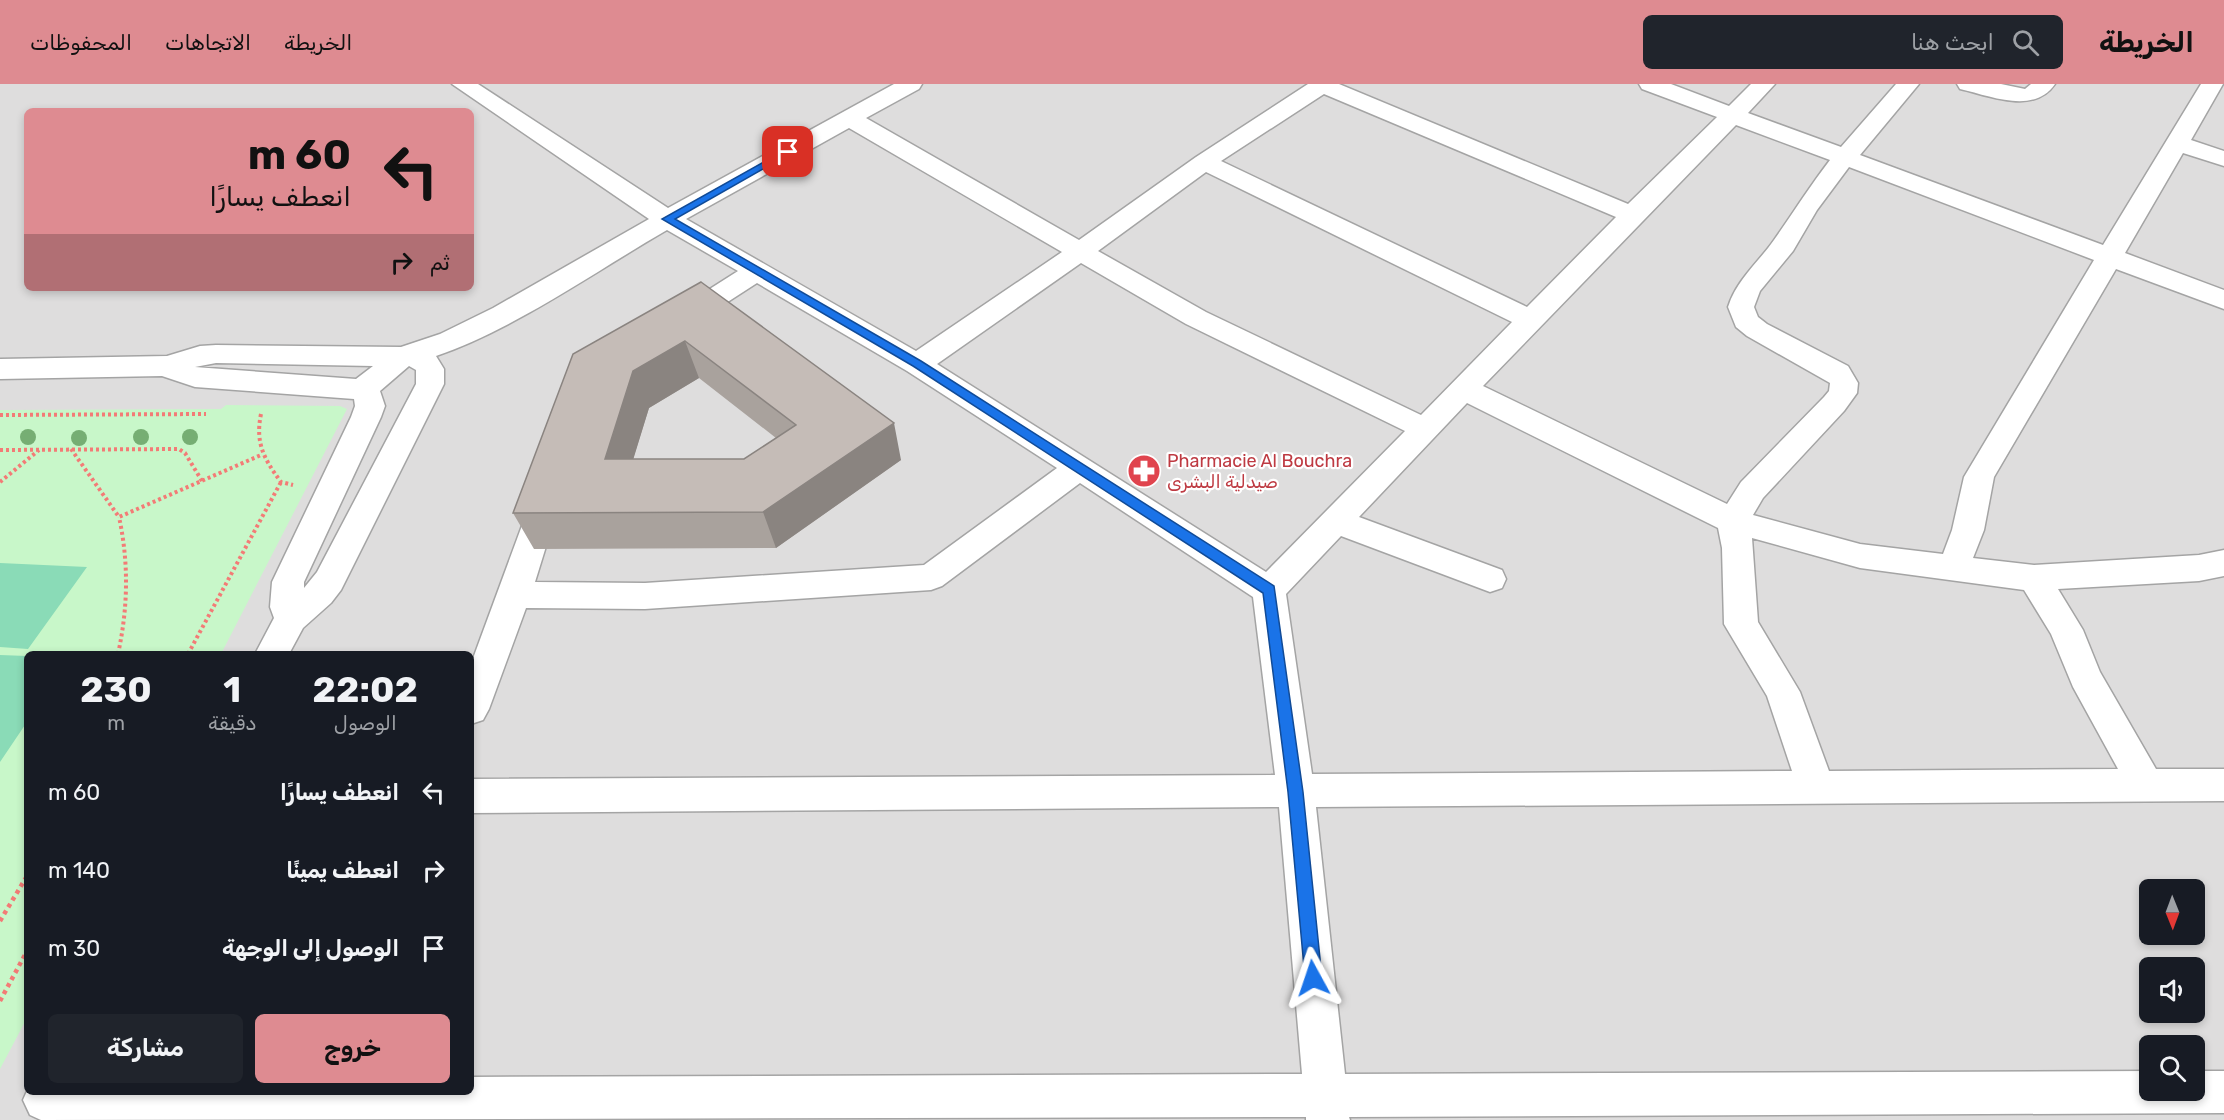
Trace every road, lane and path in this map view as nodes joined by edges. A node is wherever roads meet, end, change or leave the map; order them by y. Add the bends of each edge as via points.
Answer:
1 (464, 84) edge
2 (911, 84) edge
3 (1322, 84) edge
4 (1650, 84) edge
5 (1764, 84) edge
6 (1908, 84) edge
7 (1968, 84) edge
8 (2044, 84) edge
9 (2203, 87) edge
10 (1735, 115) junction
11 (849, 118) junction
12 (2177, 143) junction
13 (1845, 157) junction
14 (2224, 159) edge
15 (1204, 162) junction
16 (1632, 215) junction
17 (667, 219) junction
18 (1079, 250) junction
19 (2109, 257) junction
20 (755, 272) junction
21 (2224, 300) edge
22 (503, 314) junction
23 (1531, 320) junction
24 (659, 334) edge
25 (402, 357) junction
26 (917, 364) junction
27 (169, 366) junction
28 (0, 369) edge
29 (432, 377) junction
30 (277, 384) junction
31 (1464, 389) junction
32 (365, 393) junction
33 (261, 413) junction
34 (208, 414) dead end
35 (250, 414) dead end
36 (0, 416) edge
37 (1425, 429) junction
38 (40, 449) junction
39 (71, 449) junction
40 (0, 450) edge
41 (261, 455) junction
42 (1079, 468) junction
43 (555, 470) edge
44 (202, 481) junction
45 (0, 482) edge
46 (281, 482) junction
47 (332, 486) junction
48 (119, 517) junction
49 (1336, 521) junction
50 (1733, 521) junction
51 (2224, 563) edge
52 (1953, 568) junction
53 (2034, 578) junction
54 (1490, 579) dead end
55 (1269, 590) junction
56 (514, 595) junction
57 (291, 618) junction
58 (119, 651) edge
59 (190, 651) edge
60 (274, 651) edge
61 (474, 701) edge
62 (2146, 785) junction
63 (2224, 785) edge
64 (1816, 787) junction
65 (1296, 792) junction
66 (474, 796) edge
67 (24, 881) edge
68 (0, 921) edge
69 (24, 957) edge
70 (0, 1001) edge
71 (2224, 1092) edge
72 (43, 1104) edge
73 (1326, 1107) edge
74 (322, 1109) edge

1 - 17 street
2 - 11 street
3 - 15 street
3 - 16 street
4 - 10 street
5 - 10 street
6 - 13 street
7 - 8 street via 2026,96
9 - 12 street
10 - 13 street
10 - 16 street
11 - 17 street
11 - 18 street
12 - 14 street
12 - 19 street
13 - 19 street
13 - 50 street via 1748,289 1741,307 1746,321 1757,330 1838,373 1844,383 1843,393 1752,490
15 - 18 street
15 - 23 street
16 - 23 street
17 - 20 street
17 - 22 street
18 - 26 street
18 - 37 street via 1196,318
19 - 21 street
19 - 52 street via 1979,477 1968,530
20 - 24 street
20 - 26 street
22 - 25 street via 450,341
22 - 29 street
23 - 31 street
25 - 27 street via 216,354
25 - 29 street via 427,362
25 - 32 street
26 - 42 street
27 - 28 street
27 - 30 street via 184,376
29 - 32 street via 410,388
29 - 57 street via 329,581
30 - 32 street via 324,385
30 - 33 path
31 - 37 street
31 - 50 street
32 - 47 street via 370,405 366,417
33 - 35 path
33 - 41 path via 256,435
34 - 36 path
37 - 49 street
38 - 39 path
38 - 40 path
38 - 45 path
39 - 44 path via 179,449
39 - 48 path
41 - 44 path
41 - 46 path
42 - 55 street
42 - 56 street via 931,576 645,596
43 - 56 street
44 - 48 path
46 - 47 path
46 - 59 path
47 - 57 street via 288,582 287,607
48 - 58 path via 126,546 127,610
49 - 54 street
49 - 55 street
50 - 52 street via 1860,556
50 - 64 street via 1741,624 1783,692
51 - 53 street via 2199,568
52 - 53 street
53 - 62 street via 2066,630 2085,678
55 - 65 street
56 - 61 street
57 - 60 street
62 - 63 street
62 - 64 street
64 - 65 street
65 - 66 street
65 - 73 street
67 - 68 path
69 - 70 path
71 - 73 street
72 - 74 street
73 - 74 street

